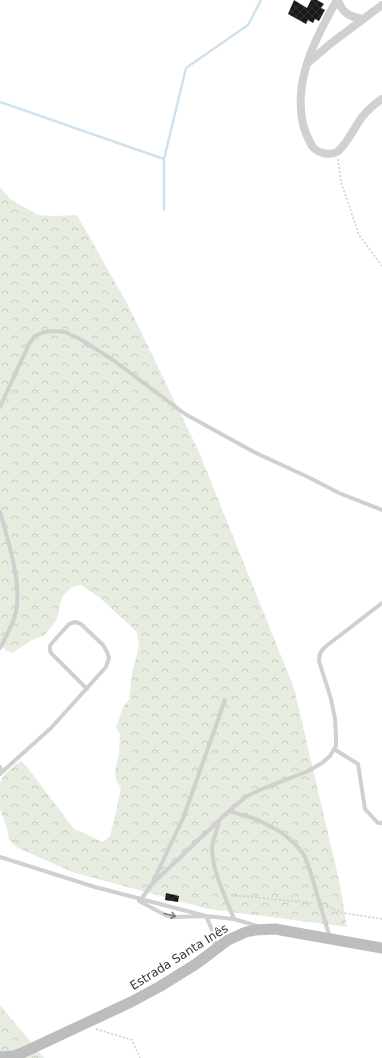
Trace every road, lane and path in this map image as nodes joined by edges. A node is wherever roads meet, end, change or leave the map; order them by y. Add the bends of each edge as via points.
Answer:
1 (337, 0) edge
2 (382, 5) edge
3 (363, 19) junction
4 (307, 64) junction
5 (382, 99) edge
6 (337, 152) junction
7 (382, 266) edge
8 (0, 407) edge
9 (382, 510) edge
10 (0, 512) edge
11 (382, 603) edge
12 (0, 648) edge
13 (87, 689) junction
14 (225, 700) dead end
15 (334, 749) junction
16 (1, 771) edge
17 (229, 811) junction
18 (220, 821) junction
19 (382, 823) edge
20 (0, 857) edge
21 (152, 884) junction
22 (225, 895) junction
23 (140, 900) junction
24 (320, 904) junction
25 (206, 916) junction
26 (234, 919) junction
27 (382, 920) edge
28 (265, 929) junction
29 (330, 938) junction
30 (216, 948) junction
31 (382, 948) edge
32 (97, 1029) dead end
33 (0, 1057) edge
34 (140, 1058) edge

1 - 3 street via 347,14
1 - 4 street via 316,40
2 - 3 street
3 - 4 street
4 - 6 street via 300,105 306,135 315,150 321,153
5 - 6 street via 363,116
6 - 7 path via 341,182 359,235
8 - 9 lane via 35,336 44,332 65,332 80,338 113,360 185,414 254,452
10 - 12 lane via 18,599 15,613
11 - 15 lane via 325,647 319,656 335,719
13 - 13 lane via 50,650 52,643 69,624 75,622 81,624 103,645 109,658 106,667
13 - 16 lane via 51,728
14 - 21 lane via 184,816
15 - 17 lane via 322,763 247,796
15 - 19 lane via 358,764 365,809 378,823
17 - 18 lane
17 - 24 lane via 256,819 281,832 296,845 309,867
18 - 21 lane
18 - 22 lane via 212,849 214,865
20 - 23 lane
21 - 23 lane
22 - 24 path
22 - 26 lane
23 - 25 lane
23 -> 25 lane via 167,916
24 - 27 path via 344,913
24 - 29 lane
25 - 26 lane
25 - 30 lane
26 - 28 lane
28 - 29 main road, Estrada Santa Inês
28 - 30 main road, Estrada Santa Inês via 242,934
29 - 31 main road, Estrada Santa Inês
30 - 33 main road, Estrada Santa Inês via 176,977 131,1002 22,1053
32 - 34 path via 132,1040

